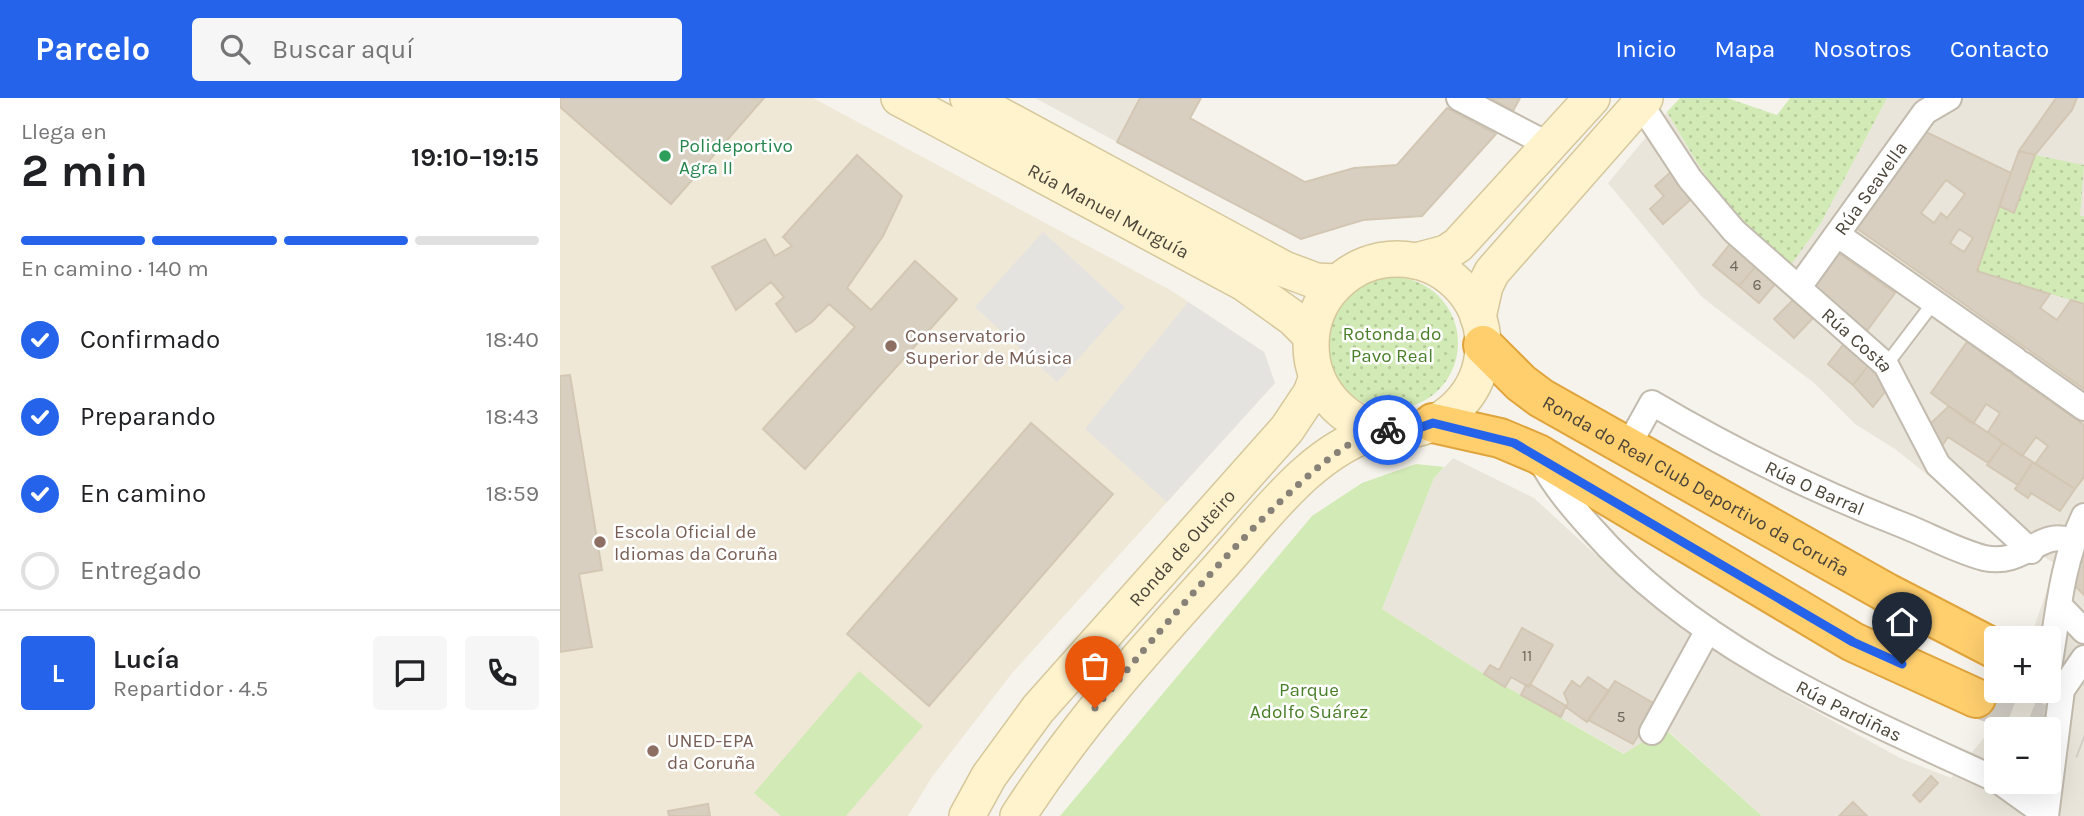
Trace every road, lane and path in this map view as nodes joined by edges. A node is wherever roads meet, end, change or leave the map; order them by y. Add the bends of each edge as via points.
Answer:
1 (899, 98) edge
2 (968, 98) edge
3 (1460, 98) edge
4 (1592, 98) edge
5 (1949, 98) edge
6 (1642, 101) edge
7 (1549, 145) junction
8 (1838, 235) junction
9 (1416, 261) junction
10 (1337, 282) junction
11 (1799, 287) junction
12 (1934, 302) junction
13 (1480, 331) junction
14 (1311, 335) junction
15 (1886, 365) junction
16 (1317, 377) junction
17 (2084, 408) edge
18 (1433, 423) junction
19 (1381, 430) junction
20 (1628, 446) junction
21 (1538, 454) junction
22 (2084, 516) edge
23 (2072, 541) junction
24 (2031, 551) junction
25 (2059, 606) junction
26 (2056, 626) edge
27 (1708, 630) junction
28 (2084, 631) edge
29 (1984, 643) edge
30 (2084, 658) edge
31 (1976, 698) tunnel mouth
32 (1652, 732) dead end
33 (1984, 774) edge
34 (2016, 794) edge
35 (967, 816) edge
36 (1018, 816) edge
37 (2046, 816) edge

1 - 14 main road, Rúa Manuel Murguía via 1244,283
2 - 10 main road, Rúa Manuel Murguía via 1284,269 1316,281
3 - 7 street
4 - 7 main road
5 - 8 street, Rúa Seavella via 1925,112
6 - 11 street, Rúa Costa via 1690,178 1734,231
6 - 13 main road via 1492,271 1485,286
7 - 9 main road via 1458,245
8 - 11 street, Rúa Seavella
8 - 12 street
9 - 10 main road via 1374,262
9 - 13 main road via 1448,275 1471,301
10 - 14 main road via 1319,306
11 - 15 street, Rúa Costa
12 - 15 lane
12 - 17 street
13 - 18 main road via 1481,365 1464,399
13 - 20 highway, Ronda do Real Club Deportivo da Coruña via 1521,383
14 - 16 main road
15 - 24 street, Rúa Costa via 1938,465
16 - 19 main road via 1342,411
16 - 35 main road, Ronda de Outeiro via 1287,429 1038,709 989,776
18 - 19 main road via 1416,429
18 - 21 highway via 1500,438
19 - 36 main road via 1366,433 1325,459 1275,505 1078,728
20 - 24 street, Rúa O Barral via 1652,403 1817,492 1984,558 2008,559
20 - 29 highway, Ronda do Real Club Deportivo da Coruña
21 - 27 street, Rúa Pardiñas via 1564,497 1619,561
21 - 31 highway via 1853,642
22 - 23 street
23 - 24 street via 2059,536 2045,539
23 - 25 street
25 - 26 street
25 - 28 street
27 - 32 street
27 - 33 street, Rúa Pardiñas via 1790,678
30 - 37 street via 2062,690
34 - 37 street, Rúa Pardiñas

